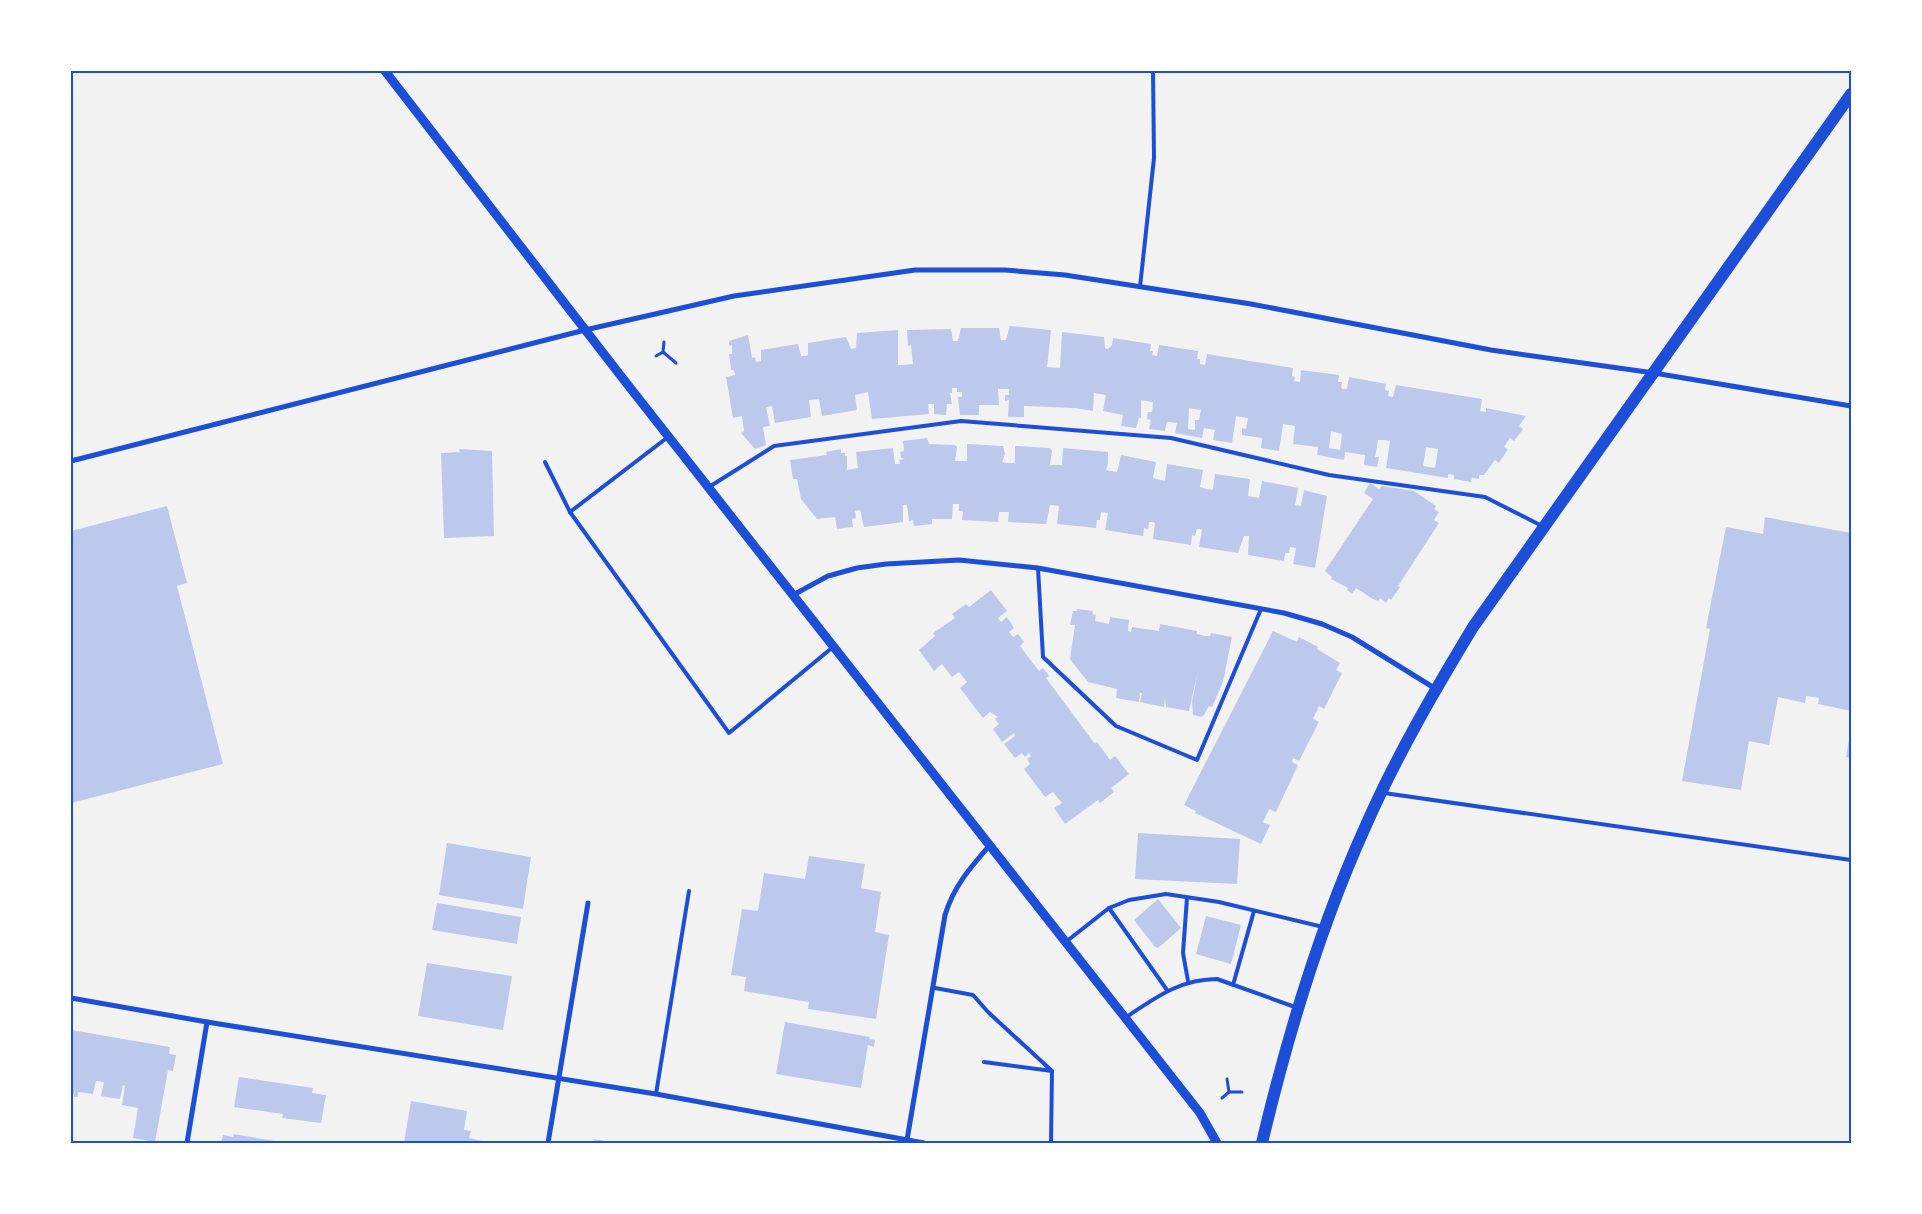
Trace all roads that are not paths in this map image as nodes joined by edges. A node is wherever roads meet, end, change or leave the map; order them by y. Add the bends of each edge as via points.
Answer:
1 (385, 71) edge
2 (1153, 71) edge
3 (1851, 94) edge
4 (1140, 287) junction
5 (586, 330) junction
6 (1654, 373) junction
7 (1851, 406) edge
8 (668, 437) junction
9 (71, 461) edge
10 (545, 462) dead end
11 (709, 487) junction
12 (570, 512) junction
13 (1544, 527) junction
14 (1038, 568) junction
15 (793, 595) junction
16 (1261, 609) junction
17 (834, 647) junction
18 (1436, 689) junction
19 (1382, 793) junction
20 (990, 845) junction
21 (1851, 860) edge
22 (689, 891) dead end
23 (1187, 898) junction
24 (588, 903) dead end
25 (1109, 908) junction
26 (1254, 911) junction
27 (1325, 927) junction
28 (1066, 942) junction
29 (1188, 981) junction
30 (1233, 985) junction
31 (934, 988) junction
32 (1166, 990) junction
33 (71, 998) edge
34 (1297, 1007) junction
35 (1125, 1018) junction
36 (207, 1022) junction
37 (984, 1062) dead end
38 (1052, 1071) junction
39 (558, 1078) junction
40 (656, 1094) junction
41 (907, 1140) junction
42 (187, 1143) edge
43 (548, 1143) edge
44 (924, 1143) edge
45 (1050, 1143) edge
46 (1217, 1143) edge
47 (1262, 1143) edge

1 - 5 street
2 - 4 lane via 1154,158
3 - 6 main road
4 - 5 street via 1065,275 1013,271 915,270 734,296
4 - 6 street via 1251,304 1491,350
5 - 8 street
5 - 9 street
6 - 7 street
6 - 13 main road
8 - 11 street
8 - 12 lane
10 - 12 lane
11 - 13 lane via 774,446 961,421 1171,438 1329,475 1485,497
11 - 15 street
12 - 17 lane via 729,733
13 - 18 main road via 1473,626
14 - 15 street via 958,560 886,564 828,576
14 - 16 street
14 - 16 lane via 1043,657 1116,726 1197,760
15 - 17 street
16 - 18 street via 1322,624 1352,638
17 - 20 street
18 - 19 main road
19 - 21 lane
19 - 27 main road
20 - 28 street
20 - 31 street via 962,876 951,896
22 - 40 lane
23 - 25 lane via 1166,894 1129,900
23 - 26 lane
23 - 29 lane via 1182,952
24 - 39 street
25 - 28 lane
25 - 32 lane
26 - 27 lane
26 - 30 lane
27 - 34 main road
28 - 35 street
29 - 30 lane via 1217,978
29 - 32 lane
30 - 34 lane
31 - 38 lane via 973,995
31 - 41 street
32 - 35 lane
33 - 36 street
34 - 47 main road
35 - 46 street via 1200,1113
36 - 39 street
36 - 42 street
37 - 38 lane
38 - 45 lane
39 - 40 street
39 - 43 street
40 - 41 street
41 - 44 street

